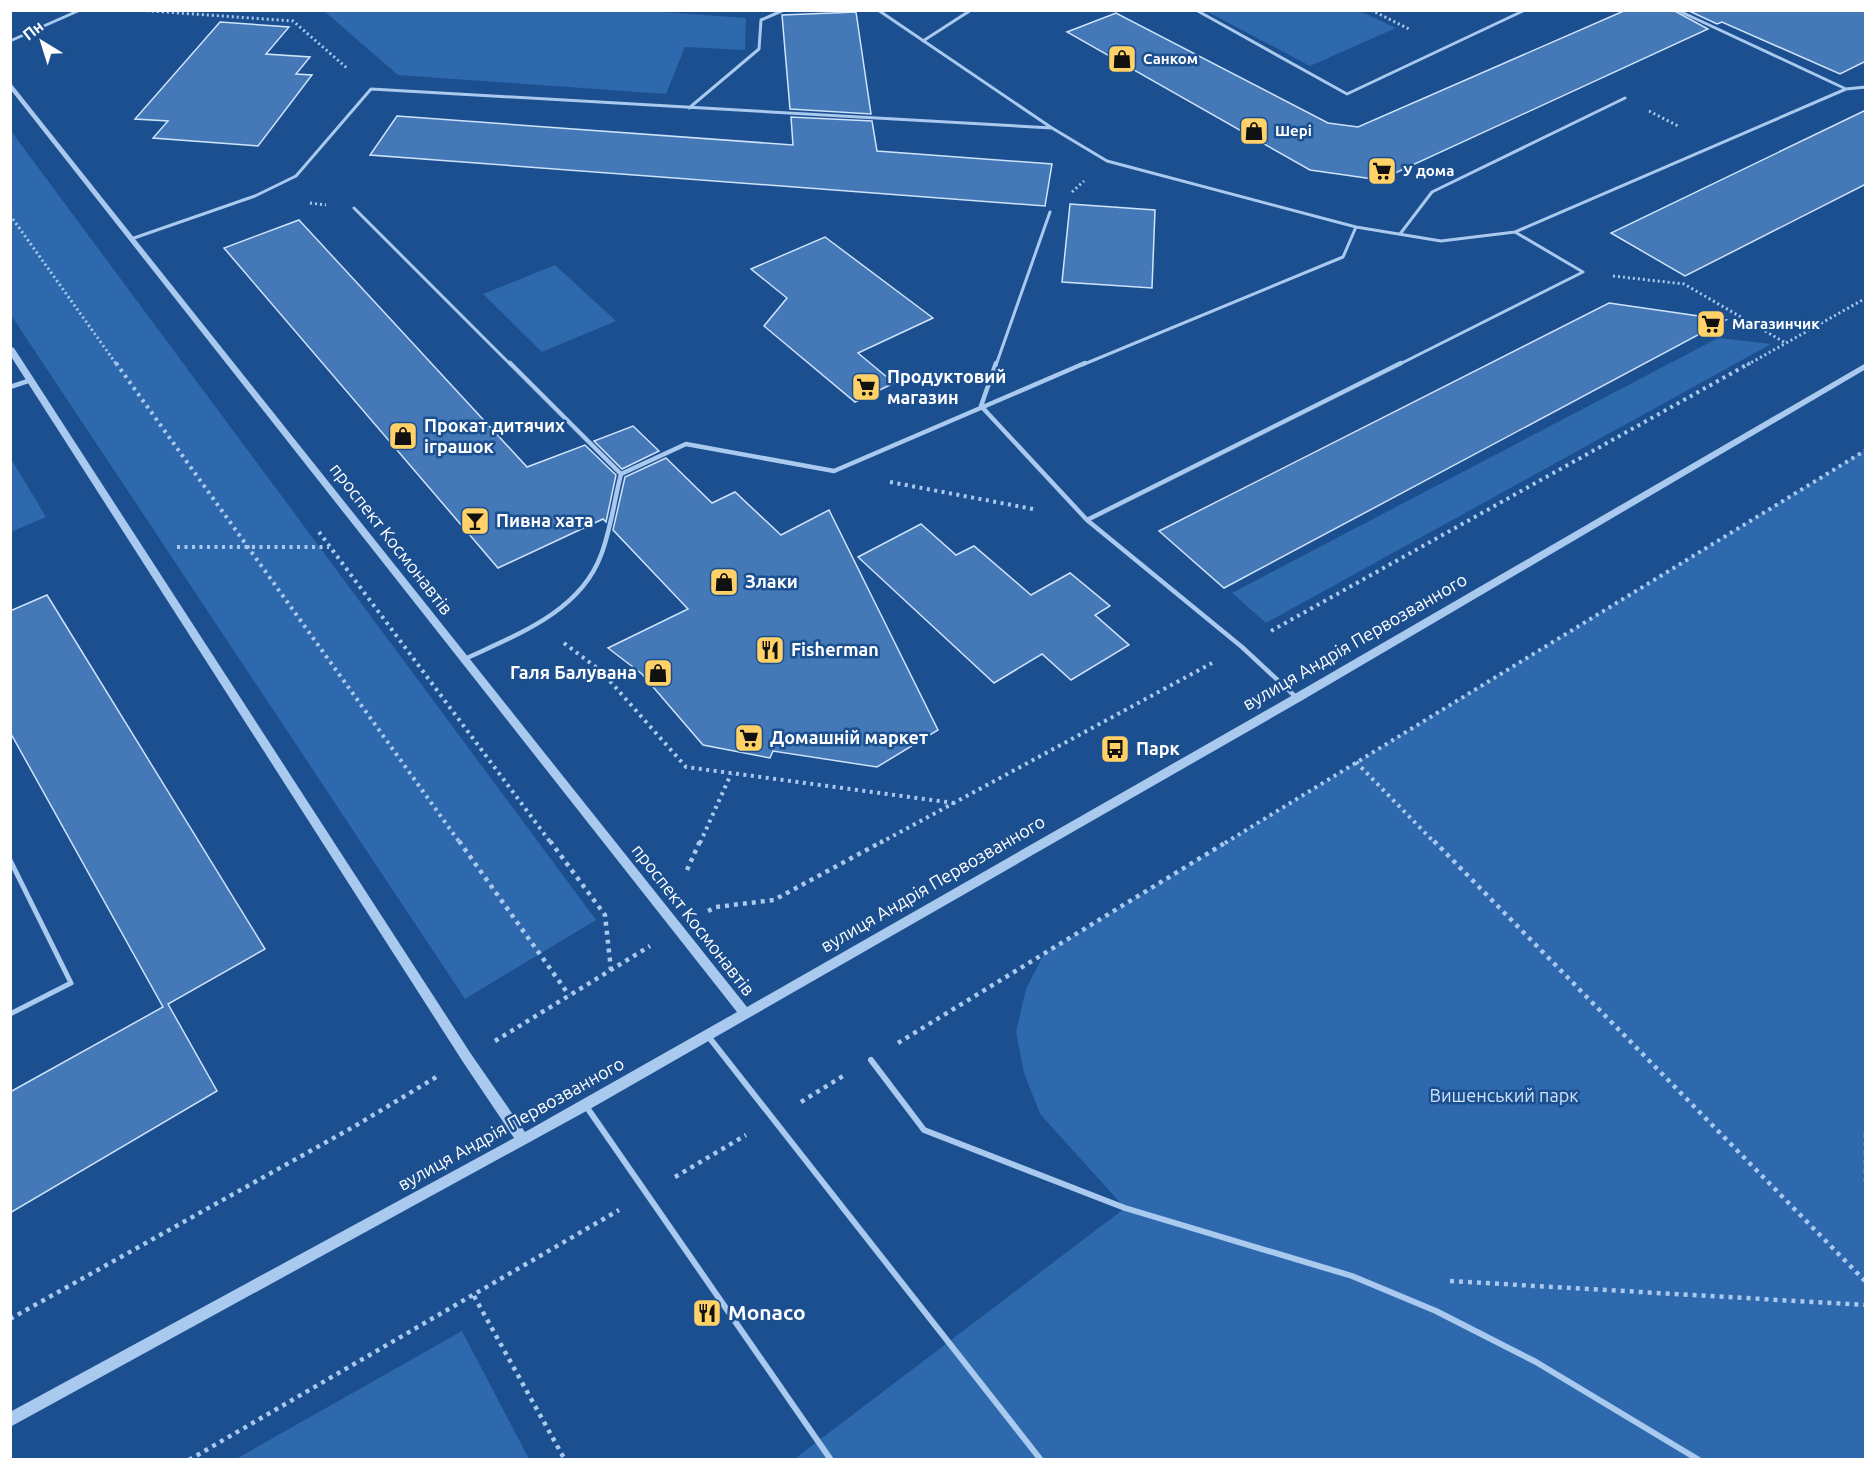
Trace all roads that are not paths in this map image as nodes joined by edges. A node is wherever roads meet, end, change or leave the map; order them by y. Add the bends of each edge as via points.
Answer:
1 (80, 10) edge
2 (784, 10) edge
3 (878, 10) edge
4 (971, 10) edge
5 (1196, 10) edge
6 (1525, 10) edge
7 (1677, 10) edge
8 (923, 40) junction
9 (10, 41) edge
10 (10, 84) edge
11 (1866, 87) edge
12 (1846, 90) junction
13 (1625, 98) dead end
14 (689, 108) junction
15 (1052, 128) junction
16 (354, 208) dead end
17 (1050, 212) road end
18 (1356, 227) junction
19 (1515, 231) junction
20 (1400, 235) junction
21 (134, 238) junction
22 (10, 348) edge
23 (1866, 365) edge
24 (32, 380) junction
25 (10, 387) edge
26 (981, 406) junction
27 (621, 474) junction
28 (1087, 519) junction
29 (465, 659) junction
30 (1296, 698) junction
31 (10, 860) edge
32 (746, 1013) junction
33 (10, 1014) edge
34 (707, 1035) junction
35 (870, 1060) road end
36 (586, 1105) junction
37 (522, 1139) junction
38 (10, 1420) edge
39 (831, 1460) edge
40 (1041, 1460) edge
41 (1699, 1460) edge

1 - 9 lane
2 - 14 lane via 761,20 759,49
3 - 8 lane
4 - 8 lane
5 - 6 lane via 1347,94
7 - 12 lane
8 - 15 lane
10 - 21 street, проспект Космонавтів
11 - 12 lane
12 - 19 lane
13 - 20 lane via 1432,192
14 - 15 lane
14 - 21 lane via 371,89 296,176 255,196
15 - 18 lane via 1107,161
16 - 27 lane
17 - 26 lane
18 - 20 lane
18 - 26 lane via 1343,257
19 - 20 lane via 1441,241
19 - 28 lane via 1583,272
21 - 29 street, проспект Космонавтів
22 - 24 street
23 - 30 street, вулиця Андрія Первозванного
24 - 25 lane
24 - 37 street
26 - 27 lane via 834,471 686,444
26 - 28 lane
27 - 29 lane via 601,557 583,586 539,624
28 - 30 lane via 1242,647
29 - 32 street, проспект Космонавтів
30 - 32 street, вулиця Андрія Первозванного
31 - 33 lane via 71,983
32 - 34 street, вулиця Андрія Первозванного
34 - 36 street, вулиця Андрія Первозванного
34 - 40 street
35 - 41 street via 924,1130 1125,1208 1352,1276 1426,1306 1536,1362
36 - 37 street, вулиця Андрія Первозванного
36 - 39 street
37 - 38 street, вулиця Андрія Первозванного

